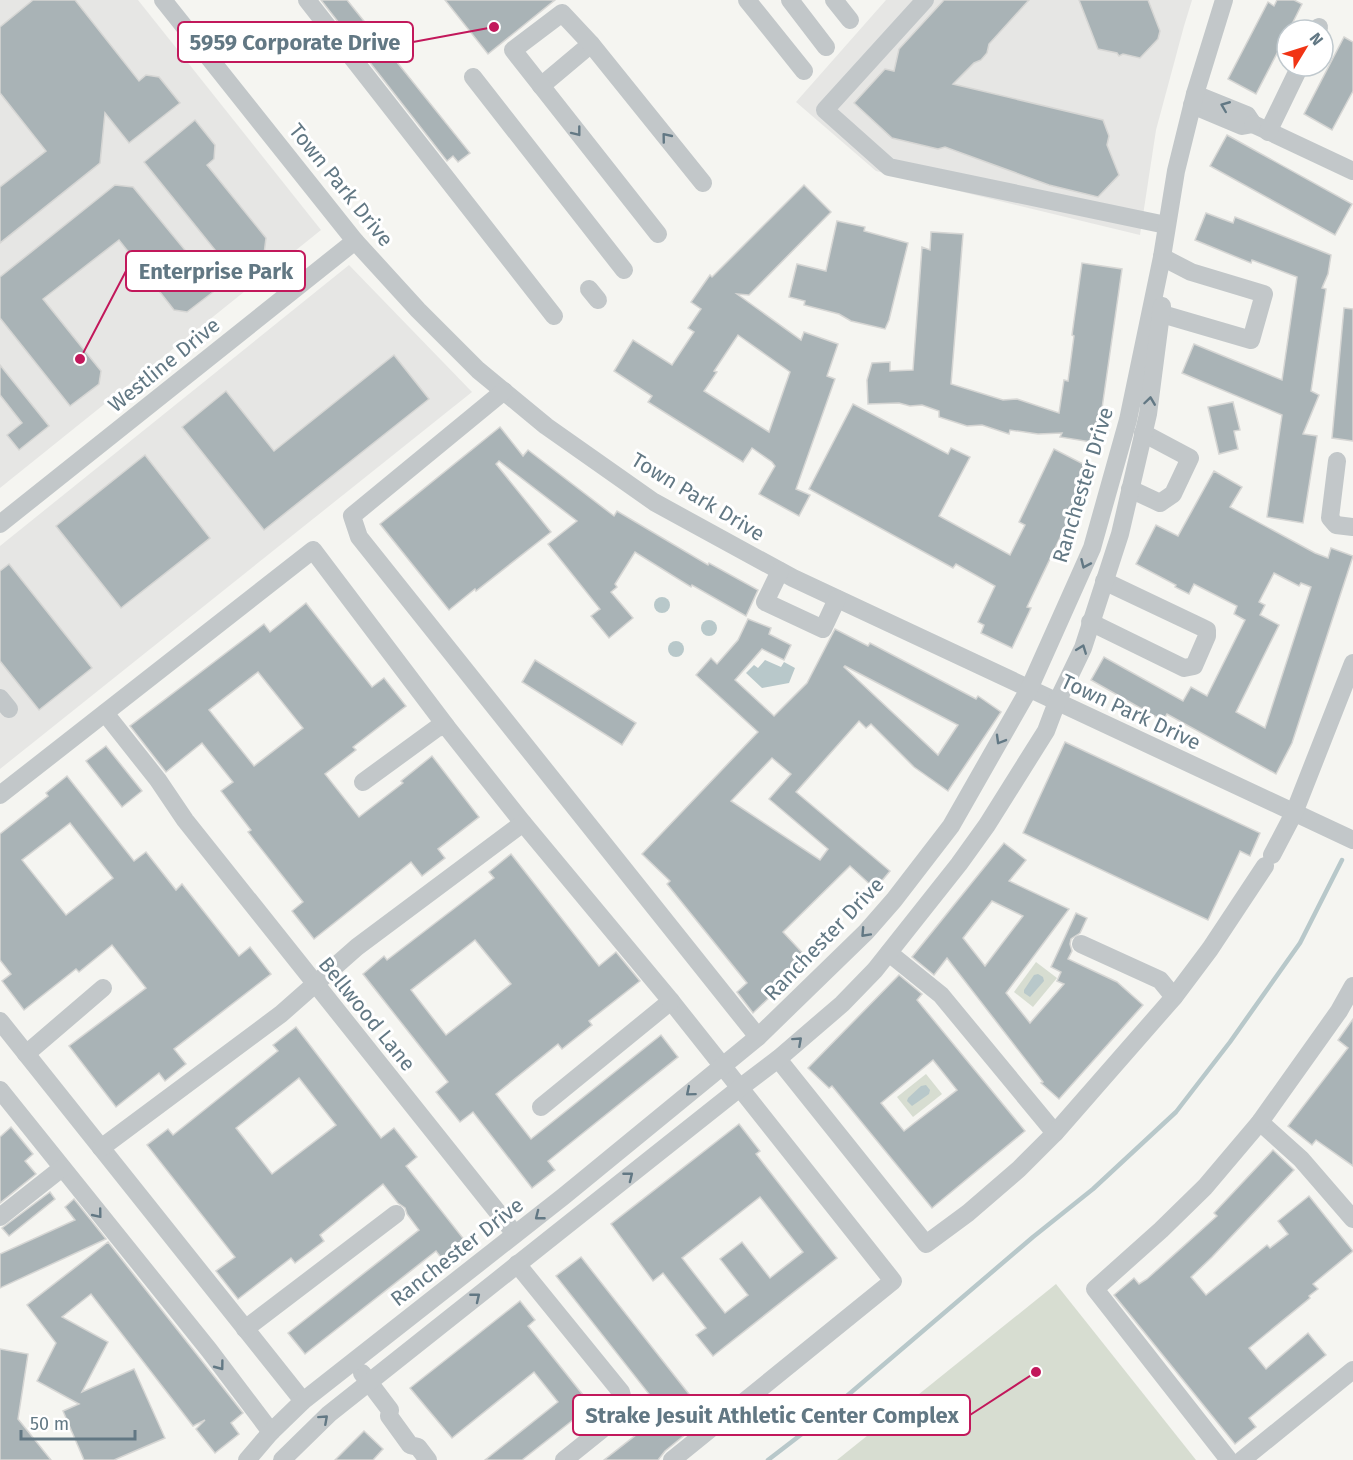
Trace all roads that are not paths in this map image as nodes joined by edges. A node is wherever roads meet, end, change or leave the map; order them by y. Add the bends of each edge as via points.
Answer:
1 (163, 0) edge
2 (307, 0) edge
3 (747, 0) edge
4 (790, 0) edge
5 (834, 0) edge
6 (925, 0) edge
7 (1224, 0) edge
8 (850, 20) dead end
9 (591, 44) junction
10 (826, 47) dead end
11 (804, 71) dead end
12 (473, 77) dead end
13 (1292, 78) edge
14 (541, 86) junction
15 (1193, 99) junction
16 (1260, 128) junction
17 (1353, 171) edge
18 (703, 183) dead end
19 (1166, 225) junction
20 (658, 234) dead end
21 (356, 241) junction
22 (1162, 257) junction
23 (624, 270) dead end
24 (1162, 314) junction
25 (554, 316) dead end
26 (504, 391) junction
27 (1143, 433) junction
28 (1337, 460) dead end
29 (1113, 472) junction
30 (1131, 483) junction
31 (0, 524) edge
32 (1353, 527) edge
33 (780, 571) junction
34 (1104, 581) junction
35 (837, 599) junction
36 (1090, 622) junction
37 (1353, 663) edge
38 (1029, 689) junction
39 (1057, 702) junction
40 (105, 713) junction
41 (446, 726) junction
42 (363, 782) dead end
43 (0, 795) edge
44 (1294, 813) junction
45 (523, 823) junction
46 (1353, 840) edge
47 (894, 900) junction
48 (916, 916) junction
49 (1081, 944) dead end
50 (888, 953) junction
51 (314, 983) junction
52 (1353, 986) edge
53 (103, 988) dead end
54 (1174, 997) junction
55 (672, 1001) junction
56 (0, 1020) edge
57 (758, 1037) junction
58 (26, 1054) junction
59 (778, 1059) junction
60 (723, 1065) junction
61 (741, 1087) junction
62 (0, 1090) edge
63 (541, 1107) dead end
64 (1260, 1122) junction
65 (1055, 1133) junction
66 (101, 1149) junction
67 (62, 1168) junction
68 (564, 1196) junction
69 (396, 1214) dead end
70 (579, 1215) junction
71 (0, 1217) edge
72 (1353, 1219) edge
73 (515, 1234) junction
74 (517, 1264) junction
75 (245, 1329) junction
76 (353, 1362) junction
77 (1353, 1370) edge
78 (369, 1382) junction
79 (303, 1401) junction
80 (271, 1432) junction
81 (423, 1453) edge
82 (246, 1460) edge
83 (282, 1460) edge
84 (564, 1460) edge
85 (672, 1460) edge
86 (1230, 1460) edge
87 (1242, 1460) edge

1 - 21 street, Town Park Drive
2 - 25 street
3 - 11 street
4 - 10 street
5 - 8 street
6 - 19 street via 825,110 889,167
7 - 15 street, Ranchester Drive
9 - 14 street
9 - 14 street via 561,13 513,50
18 -> 9 street
12 - 23 street
13 - 16 street
14 -> 20 street
15 - 16 street via 1242,126
15 - 19 street, Ranchester Drive
16 - 17 street
19 - 22 street, Ranchester Drive
21 - 26 street, Town Park Drive via 418,310
21 - 31 street, Westline Drive
22 - 24 street, Ranchester Drive
22 - 24 street via 1191,272 1264,294 1251,340
22 - 29 street, Ranchester Drive via 1128,420
27 -> 24 street, Ranchester Drive
26 - 33 street, Town Park Drive via 546,426 654,502
26 - 57 street via 352,516 359,537
27 - 30 street, Ranchester Drive
27 - 30 street via 1190,458 1173,494 1160,503
28 - 32 street via 1330,518 1336,525
29 - 30 street
29 -> 38 street, Ranchester Drive via 1092,548
30 - 34 street, Ranchester Drive
33 - 35 street, Town Park Drive
33 - 35 street via 765,602 823,629
34 - 36 street, Ranchester Drive
34 - 36 street via 1207,630 1208,636 1194,666 1184,668
35 - 38 street, Town Park Drive
39 -> 36 street, Ranchester Drive via 1083,648
37 - 44 street
38 - 39 street, Town Park Drive
38 -> 47 street, Ranchester Drive via 951,826
39 - 44 street, Town Park Drive
39 - 48 street, Ranchester Drive via 1046,731 987,825
40 - 41 street via 313,550
40 - 43 street
40 - 51 street, Bellwood Lane
41 - 42 street via 437,728
41 - 45 street
44 - 46 street, Town Park Drive
44 - 54 street via 1269,860
45 - 51 street
45 - 55 street
47 - 48 street
47 -> 57 street, Ranchester Drive via 827,972
48 - 50 street, Ranchester Drive
49 - 54 street via 1160,980
59 -> 50 street, Ranchester Drive via 842,1004
50 - 65 street via 941,994
51 - 66 street via 281,1014
51 - 73 street, Bellwood Lane
52 - 64 street
53 - 58 street
54 - 65 street
55 - 60 street
55 - 63 street
56 - 58 street
57 - 60 street, Ranchester Drive
58 - 66 street
59 - 61 street, Ranchester Drive
59 - 65 street via 926,1244 968,1213
60 - 61 street
60 -> 68 street, Ranchester Drive
70 -> 61 street, Ranchester Drive
61 - 85 street via 893,1281
62 - 67 street
64 - 72 street via 1301,1160
64 - 86 street via 1205,1187 1095,1289
66 - 75 street
67 - 71 street
67 -> 80 street
68 - 70 street
68 -> 73 street, Ranchester Drive
69 - 75 street
70 - 74 street, Ranchester Drive
73 - 76 street, Ranchester Drive
78 -> 74 street, Ranchester Drive
74 - 84 street via 621,1392 623,1400 620,1415
75 - 79 street
76 - 78 street
76 - 79 street, Ranchester Drive
77 - 87 street
78 - 81 street via 410,1445
83 -> 78 street, Ranchester Drive
79 - 80 street, Ranchester Drive
80 - 82 street, Ranchester Drive

